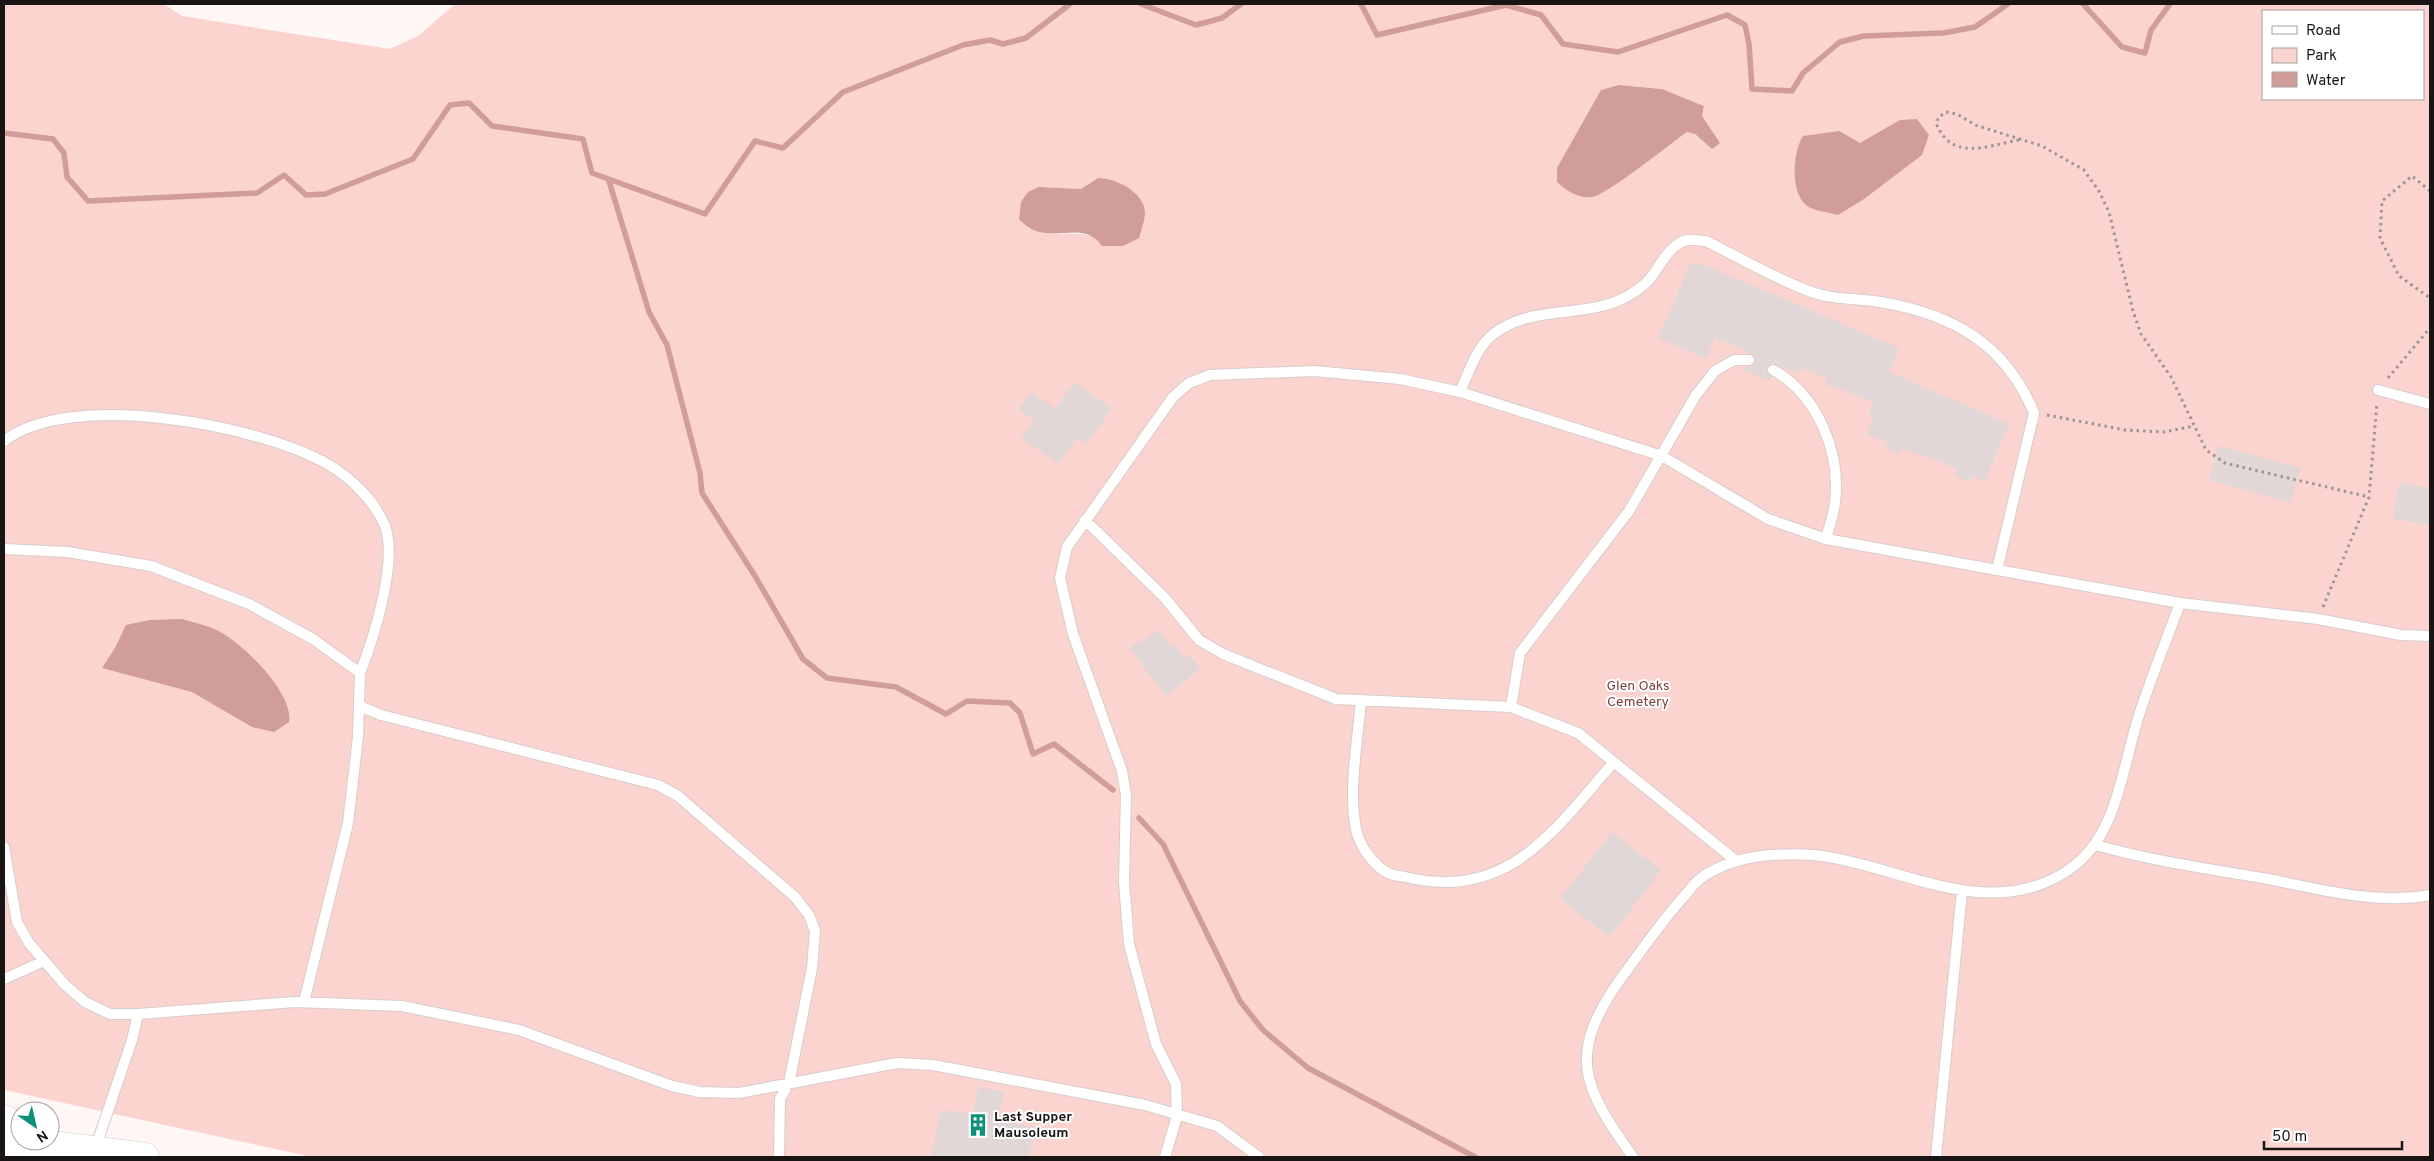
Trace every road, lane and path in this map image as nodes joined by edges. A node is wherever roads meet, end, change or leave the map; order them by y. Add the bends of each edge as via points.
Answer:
1 (2018, 140) junction
2 (2430, 192) edge
3 (2430, 298) edge
4 (2430, 328) edge
5 (1749, 360) dead end
6 (1773, 370) dead end
7 (2378, 390) junction
8 (1460, 392) junction
9 (2430, 404) edge
10 (2034, 413) junction
11 (2194, 426) junction
12 (4, 441) edge
13 (1662, 456) junction
14 (2368, 497) junction
15 (1085, 520) junction
16 (1826, 539) junction
17 (4, 550) edge
18 (1997, 570) junction
19 (2180, 603) junction
20 (2318, 620) junction
21 (2430, 636) edge
22 (360, 673) junction
23 (1361, 700) junction
24 (359, 706) junction
25 (1511, 707) junction
26 (1614, 762) junction
27 (2096, 845) junction
28 (4, 846) edge
29 (1735, 860) junction
30 (7, 885) edge
31 (1962, 891) junction
32 (2430, 895) edge
33 (44, 961) junction
34 (4, 978) edge
35 (304, 1002) junction
36 (138, 1014) junction
37 (788, 1085) junction
38 (1177, 1116) junction
39 (60, 1144) edge
40 (94, 1149) junction
41 (145, 1157) edge
42 (779, 1157) edge
43 (1164, 1157) edge
44 (1259, 1157) edge
45 (1633, 1157) edge
46 (1936, 1157) edge

1 - 1 path via 1966,149 1948,142 1936,123 1946,112 1957,114 1975,125
1 - 11 path via 2042,146 2062,156 2084,170 2099,191 2109,212 2141,334 2170,377
2 - 3 path via 2412,176 2382,200 2380,238 2399,276
4 - 7 path
5 - 13 lane via 1734,360 1715,371 1696,395
6 - 16 lane via 1797,387 1816,412 1828,440 1835,469 1835,502
7 - 9 lane
7 - 14 path
8 - 10 lane via 1490,336 1535,315 1591,308 1625,298 1648,282 1671,249 1687,240 1706,241 1809,292 1910,308 1943,318 1979,338 2008,366 2025,390
8 - 13 lane
8 - 15 lane via 1400,379 1314,371 1210,375 1189,383 1173,397
10 - 11 path via 2125,430 2164,432
10 - 18 lane
11 - 14 path via 2206,450 2225,463
12 - 22 lane via 40,423 106,415 158,417 238,430 330,466 356,486 374,508 390,544 388,571
13 - 16 lane via 1768,519
13 - 25 lane via 1629,510 1520,653
14 - 20 path
15 - 23 lane via 1165,598 1199,640 1223,654 1336,699
15 - 38 lane via 1067,547 1060,578 1073,634 1122,771 1126,795 1124,882 1129,944 1156,1044 1176,1084
16 - 18 lane
17 - 22 lane via 67,552 151,566 249,604 313,639
18 - 19 lane
19 - 20 lane
19 - 27 lane via 2139,713 2109,818
20 - 21 lane via 2401,635
22 - 24 lane
23 - 25 lane
23 - 26 lane via 1353,802 1356,831 1366,853 1387,873 1417,880 1445,881 1479,878 1510,867 1549,835
24 - 35 lane via 348,823
24 - 37 lane via 381,716 658,785 678,796 795,897 809,914 815,931 812,968
25 - 26 lane via 1578,733
26 - 29 lane
27 - 31 lane via 2070,869 2039,886 2002,893
27 - 32 lane via 2134,856 2344,893 2386,898
28 - 30 lane
29 - 31 lane via 1780,854 1822,856
29 - 45 lane via 1700,879 1661,922 1616,987 1590,1034 1585,1066 1591,1091
30 - 33 lane via 17,922
31 - 46 lane
33 - 34 lane
33 - 36 lane via 85,1002 110,1014
35 - 36 lane
35 - 37 lane via 402,1006 519,1030 672,1086 700,1092 739,1093
36 - 40 lane
37 - 38 lane via 897,1063 933,1065 1146,1105
37 - 42 lane via 780,1099
38 - 43 lane
38 - 44 lane via 1217,1126
39 - 40 main road
40 - 41 main road

